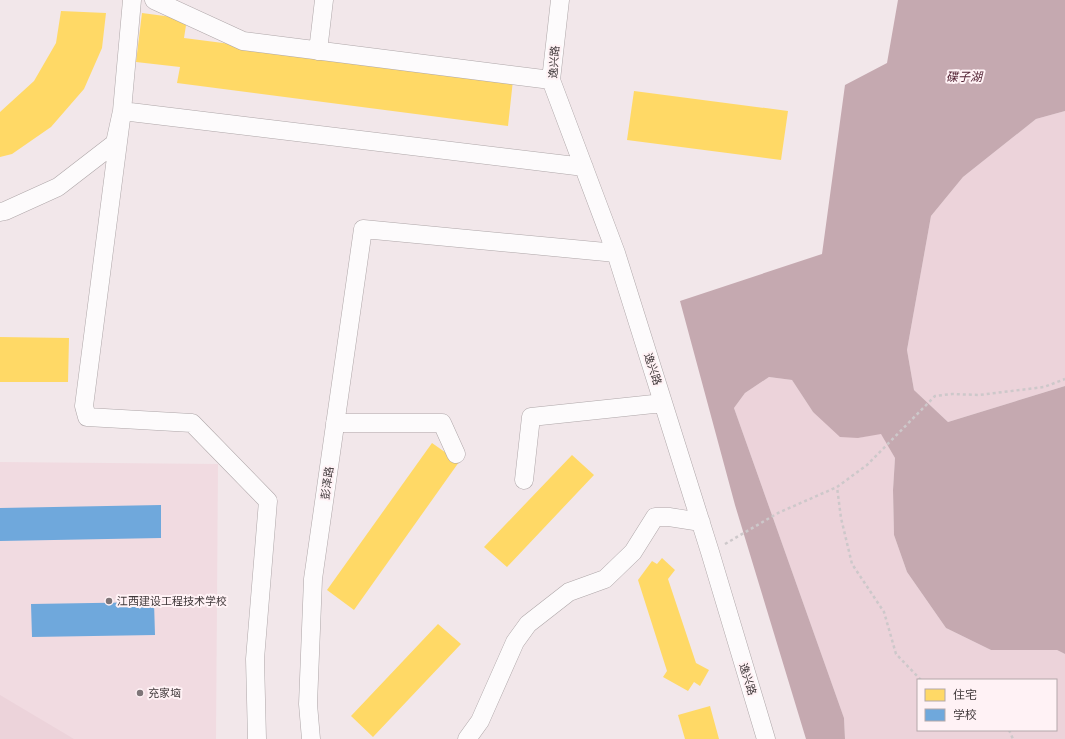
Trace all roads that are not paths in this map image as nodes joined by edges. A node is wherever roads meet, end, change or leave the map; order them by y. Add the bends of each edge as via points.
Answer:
1 (132, 0) edge
2 (154, 0) edge
3 (324, 0) edge
4 (560, 0) edge
5 (318, 51) junction
6 (552, 80) junction
7 (122, 111) junction
8 (584, 167) junction
9 (0, 212) edge
10 (616, 253) junction
11 (663, 403) junction
12 (335, 423) junction
13 (456, 454) dead end
14 (524, 480) dead end
15 (701, 522) junction
16 (257, 739) edge
17 (311, 739) edge
18 (467, 739) edge
19 (766, 739) edge

1 - 7 street
2 - 5 street via 243,41
3 - 5 street
4 - 6 street, 逸兴路
5 - 6 street
6 - 8 street, 逸兴路
7 - 8 street
7 - 9 street via 115,143 58,187
7 - 16 street via 84,406 87,417 192,423 268,501 255,659
8 - 10 street, 逸兴路
10 - 11 street, 逸兴路
10 - 12 street, 彭泽路 via 363,229
11 - 14 street via 531,417
11 - 15 street, 逸兴路
12 - 13 street via 442,423
12 - 17 street, 彭泽路 via 313,579 308,704
15 - 18 street via 655,517 633,552 605,579 569,592 528,624 515,642 480,721
15 - 19 street, 逸兴路

